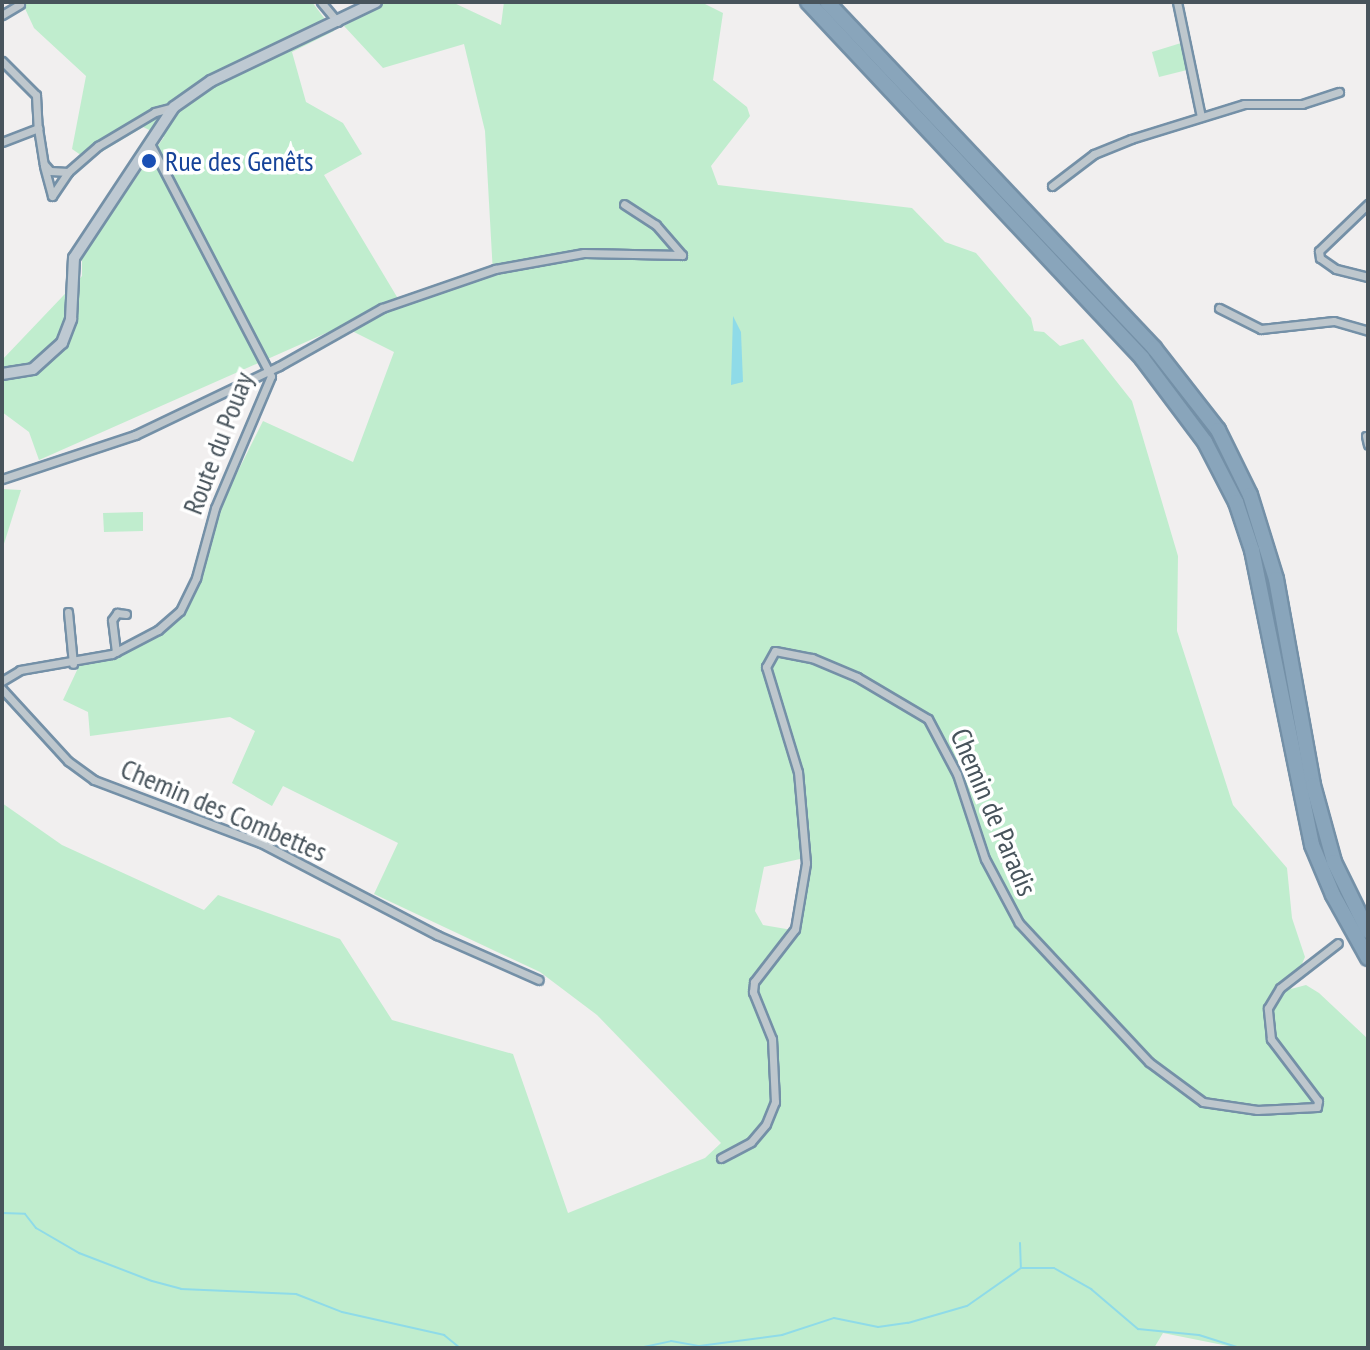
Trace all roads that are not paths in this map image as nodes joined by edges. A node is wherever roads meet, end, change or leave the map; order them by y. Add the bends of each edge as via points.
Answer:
1 (321, 2) edge
2 (376, 2) edge
3 (808, 2) edge
4 (827, 2) edge
5 (1177, 2) edge
6 (20, 4) edge
7 (2, 15) edge
8 (338, 22) junction
9 (2, 61) edge
10 (1339, 92) dead end
11 (174, 107) junction
12 (1201, 117) junction
13 (38, 128) junction
14 (2, 142) edge
15 (150, 144) junction
16 (44, 164) junction
17 (68, 172) junction
18 (1052, 186) dead end
19 (624, 204) dead end
20 (1368, 204) edge
21 (1368, 277) edge
22 (1219, 308) dead end
23 (1368, 331) edge
24 (270, 369) junction
25 (2, 374) edge
26 (1366, 436) dead end
27 (1368, 445) edge
28 (2, 479) edge
29 (68, 612) dead end
30 (126, 614) dead end
31 (116, 652) junction
32 (73, 664) junction
33 (2, 681) edge
34 (2, 689) edge
35 (1368, 931) edge
36 (1338, 943) dead end
37 (1368, 958) edge
38 (539, 980) dead end
39 (721, 1158) dead end

1 - 8 street
2 - 8 main road
3 - 37 highway via 1142,358 1205,442 1236,502 1255,562 1296,786 1312,845
4 - 35 highway via 1154,348 1218,430 1250,495 1276,579 1313,785 1334,862
5 - 12 street
6 - 7 street
8 - 11 main road via 211,81
9 - 13 street via 36,95
10 - 12 street via 1302,104 1244,104
11 - 15 main road
11 - 17 street via 155,112 110,139
12 - 18 street via 1106,148
13 - 14 street
13 - 16 street
15 - 24 street, Route du Pouay
15 - 25 main road via 74,258 71,319 62,343 33,369
16 - 17 street via 50,171
16 - 17 street via 52,196
19 - 24 street via 656,225 682,255 584,253 505,266 382,308
20 - 21 street via 1319,251 1326,264
22 - 23 street via 1261,329 1334,321
24 - 28 street via 135,435
24 - 31 street, Route du Pouay via 244,450 215,508 187,600 158,630
26 - 27 street
29 - 32 street
30 - 31 street via 117,613 112,620
31 - 32 street, Route du Pouay
32 - 33 street, Route du Pouay via 20,670
34 - 38 street, Chemin des Combettes via 68,761 94,780 261,843 437,935
36 - 39 street, Chemin de Paradis via 1280,988 1268,1008 1271,1039 1318,1101 1317,1107 1257,1110 1203,1102 1149,1062 1012,913 985,859 957,774 928,719 857,677 812,658 775,651 766,667 798,772 805,873 795,929 754,982 772,1039 775,1102 751,1142

